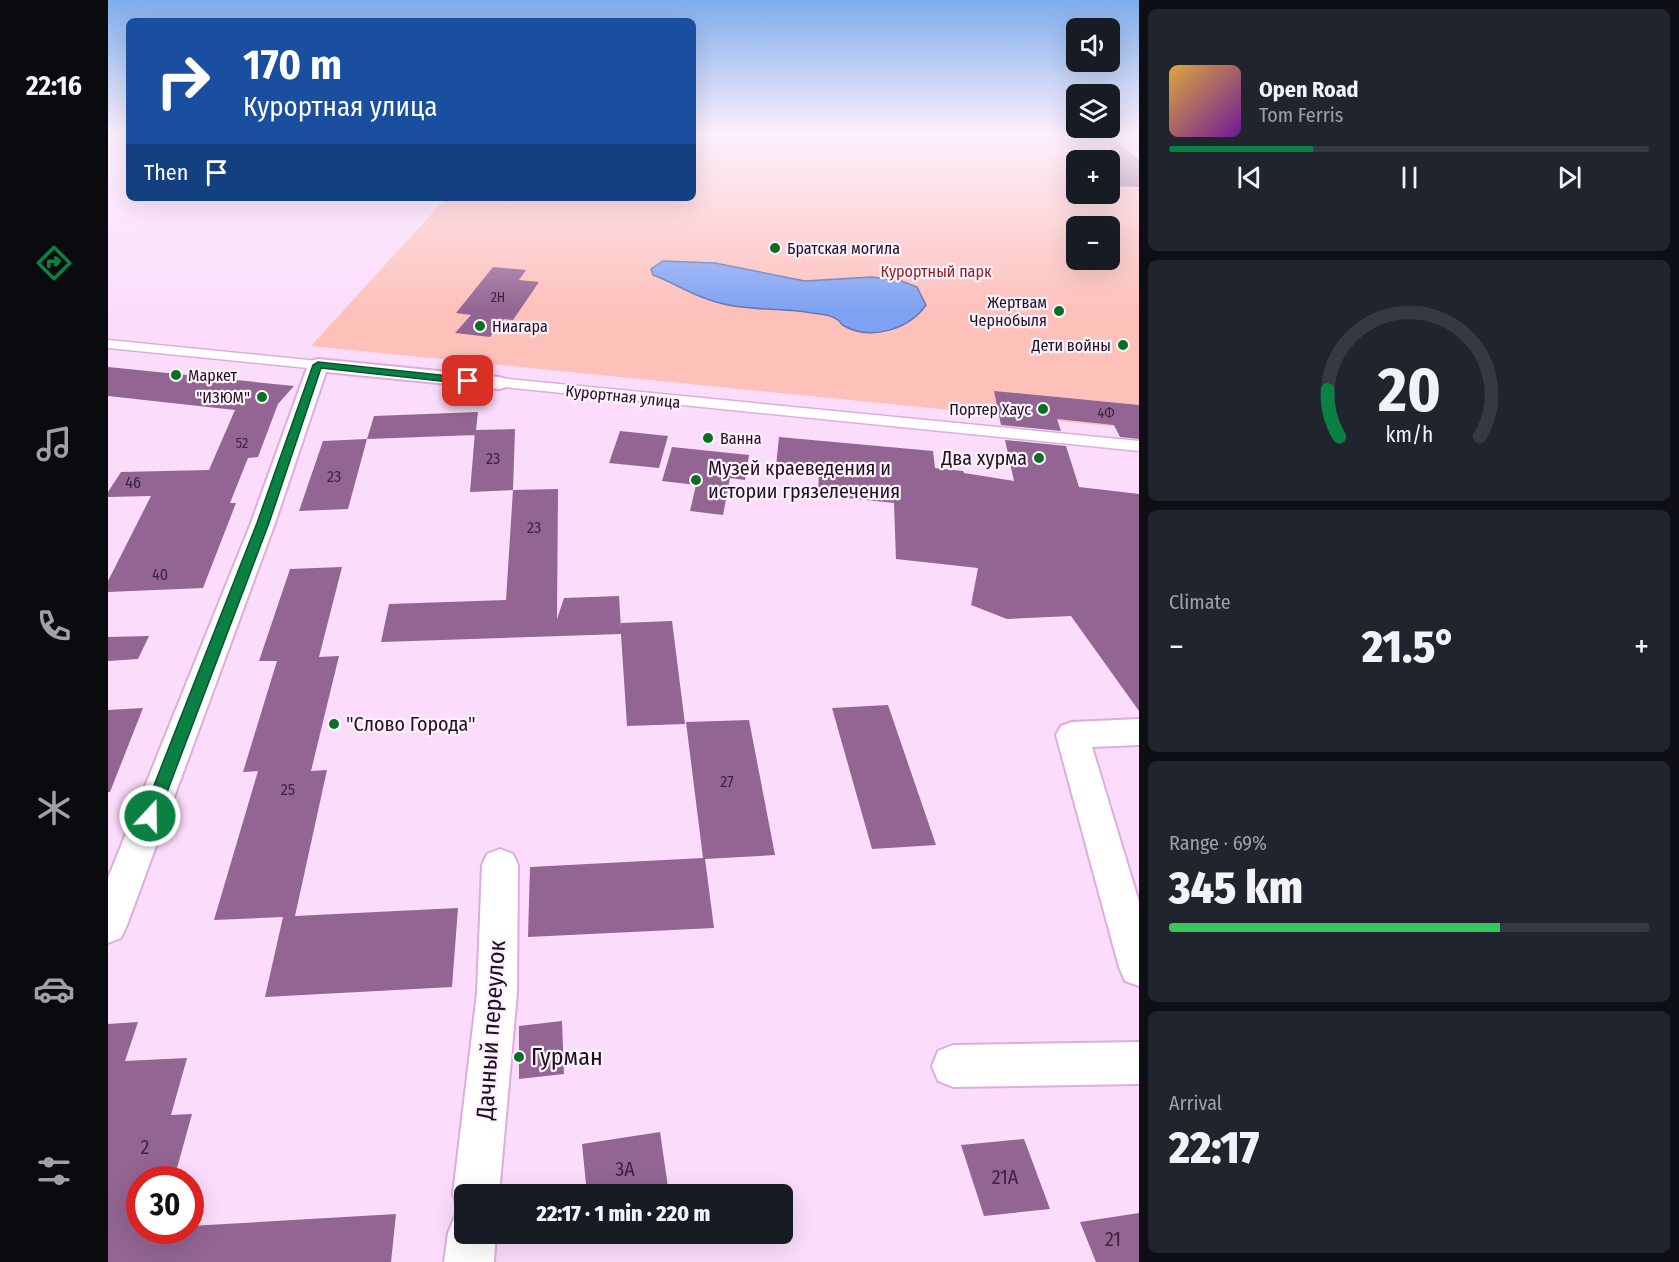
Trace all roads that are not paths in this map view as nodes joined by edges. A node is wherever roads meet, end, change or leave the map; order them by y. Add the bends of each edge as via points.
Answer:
1 (108, 344) edge
2 (318, 365) junction
3 (500, 383) joint
4 (1139, 446) edge
5 (1139, 732) edge
6 (500, 865) dead end
7 (108, 925) edge
8 (1139, 966) edge
9 (1139, 1063) edge
10 (953, 1066) dead end
11 (477, 1184) edge
12 (471, 1244) edge
13 (469, 1262) edge

1 - 2 street, Курортная улица
2 - 3 street, Курортная улица
2 - 7 street via 263,523
3 - 4 street, Курортная улица
5 - 8 street via 1072,735
6 - 11 street, Дачный переулок via 497,993
9 - 10 street
12 - 13 street

